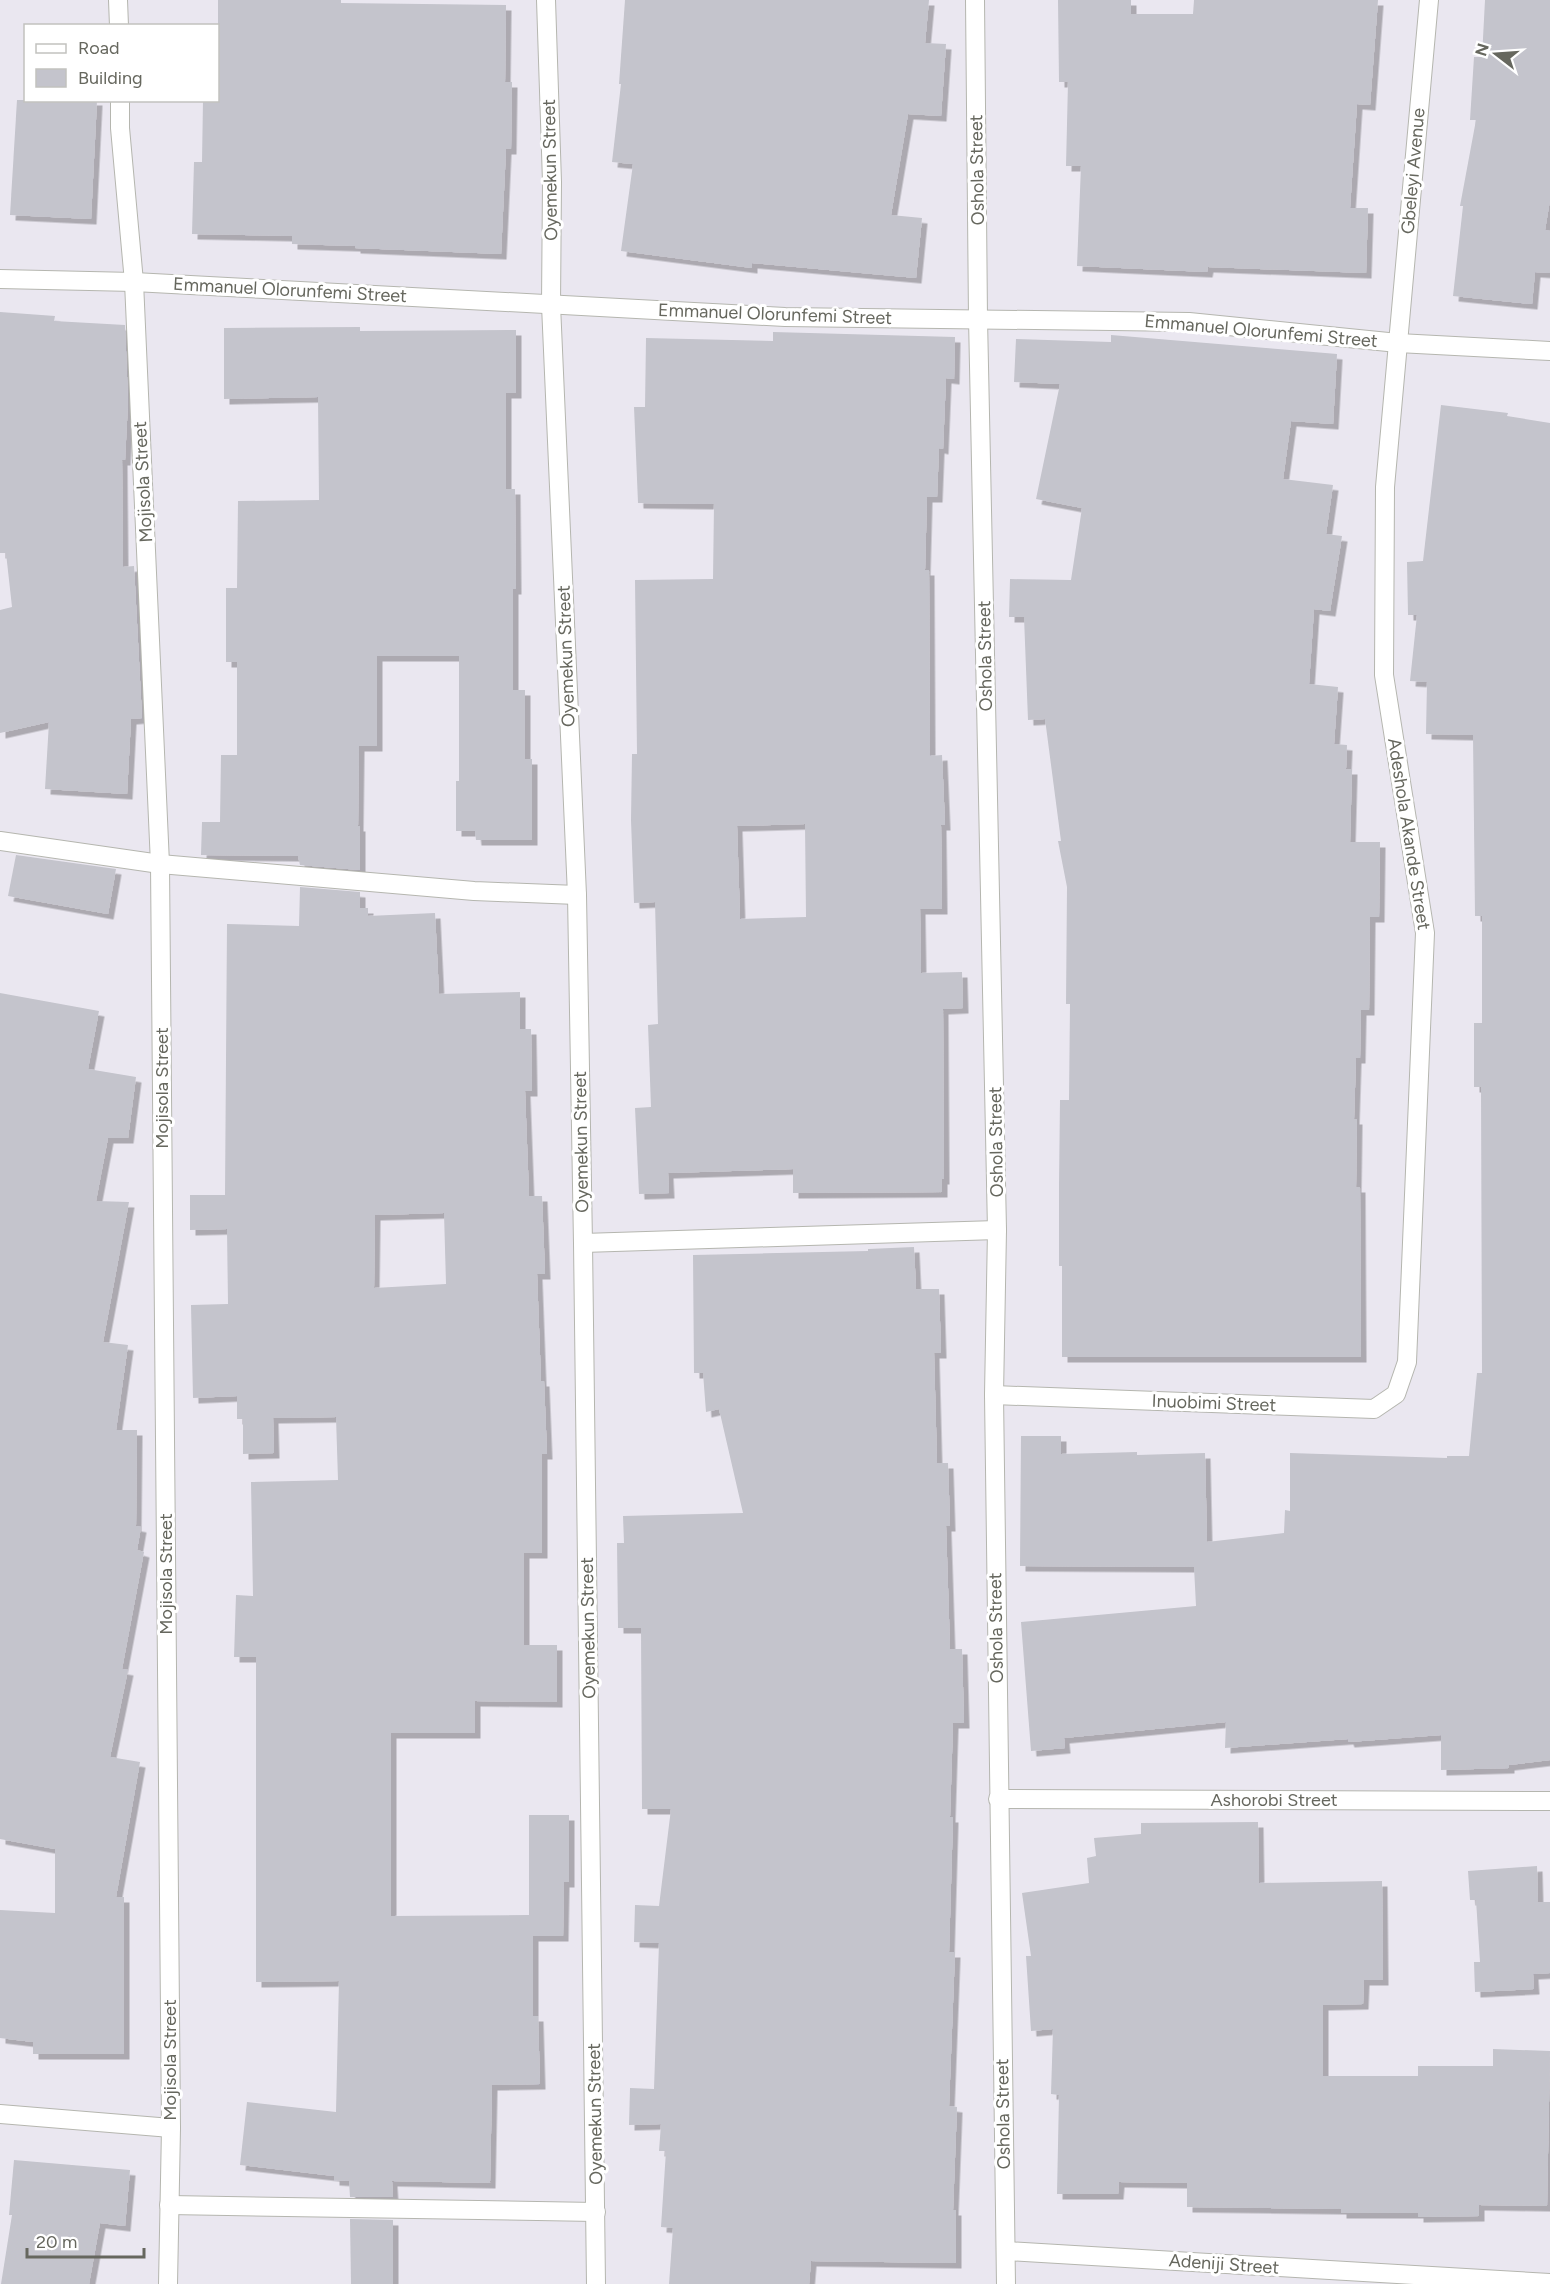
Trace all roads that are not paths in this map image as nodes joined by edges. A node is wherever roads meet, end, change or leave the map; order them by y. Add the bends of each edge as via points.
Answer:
1 (118, 0) edge
2 (546, 0) edge
3 (975, 0) edge
4 (1429, 0) edge
5 (119, 24) edge
6 (120, 102) edge
7 (0, 279) edge
8 (134, 282) junction
9 (551, 305) junction
10 (978, 318) junction
11 (1398, 343) junction
12 (1550, 351) edge
13 (0, 841) edge
14 (160, 864) junction
15 (577, 895) junction
16 (997, 1230) junction
17 (583, 1243) junction
18 (1407, 1362) joint
19 (994, 1395) junction
20 (998, 1799) junction
21 (1550, 1801) edge
22 (0, 2114) edge
23 (171, 2128) junction
24 (169, 2205) junction
25 (596, 2212) junction
26 (1006, 2251) junction
27 (1419, 2280) edge
28 (1550, 2283) edge
29 (168, 2284) edge
30 (596, 2284) edge
31 (1006, 2284) edge

1 - 5 street
2 - 9 street, Oyemekun Street via 552,182
3 - 10 street, Oshola Street
4 - 11 street, Gbeleyi Avenue
6 - 8 street, Mojisola Street
7 - 8 street, Emmanuel Olorunfemi Street
8 - 9 street, Emmanuel Olorunfemi Street
8 - 14 street, Mojisola Street
9 - 10 street, Emmanuel Olorunfemi Street via 785,317
9 - 15 street, Oyemekun Street
10 - 11 street, Emmanuel Olorunfemi Street via 1189,322
10 - 16 street, Oshola Street
11 - 12 street, Emmanuel Olorunfemi Street
11 - 18 street, Adeshola Akande Street via 1385,487 1384,675 1425,933
13 - 14 street
14 - 15 street via 474,891
14 - 23 street, Mojisola Street
15 - 17 street, Oyemekun Street
16 - 17 street
16 - 19 street, Oshola Street
17 - 25 street, Oyemekun Street
18 - 19 street, Inuobimi Street via 1396,1394 1374,1409
19 - 20 street, Oshola Street
20 - 21 street, Ashorobi Street
20 - 26 street, Oshola Street
22 - 23 street
23 - 24 street, Mojisola Street
24 - 25 street
24 - 29 street, Mojisola Street
25 - 30 street, Oyemekun Street
26 - 27 street, Adeniji Street
26 - 31 street, Oshola Street
27 - 28 street, Adeniji Street

